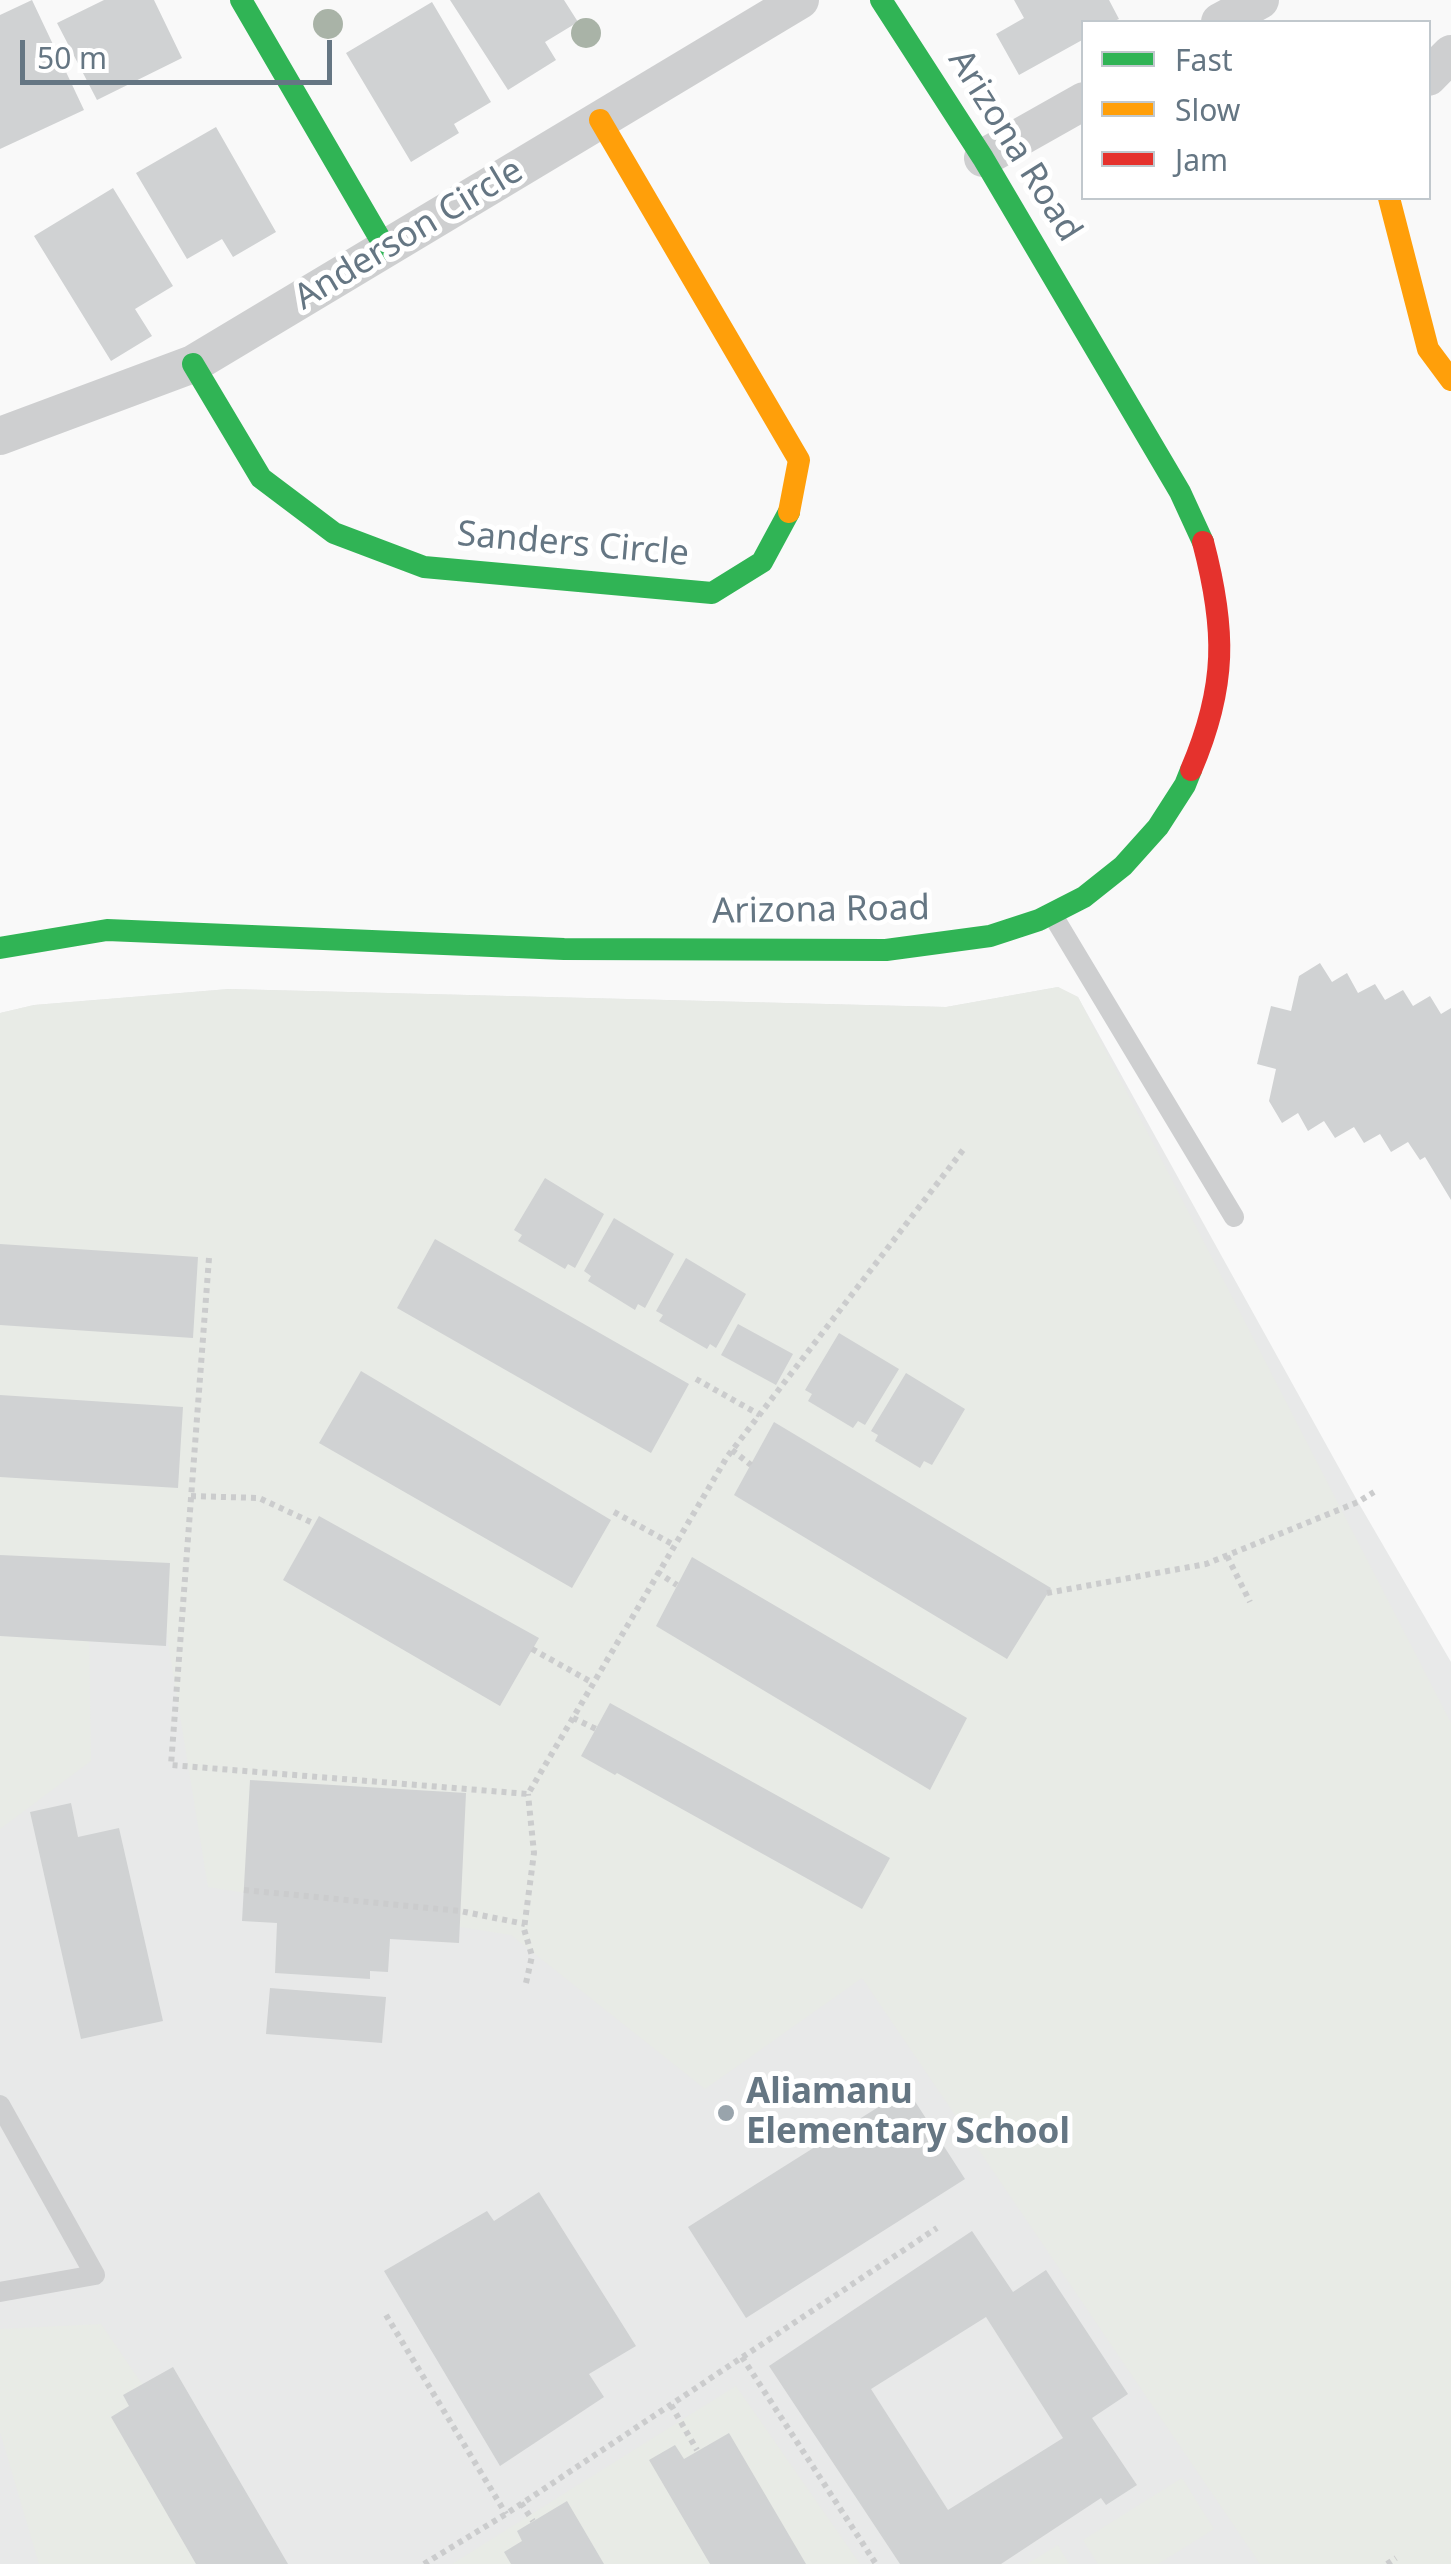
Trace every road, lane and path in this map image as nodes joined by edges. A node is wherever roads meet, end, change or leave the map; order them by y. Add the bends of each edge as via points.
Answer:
1 (241, 0) edge
2 (800, 0) edge
3 (882, 0) edge
4 (1260, 0) edge
5 (1224, 20) edge
6 (1451, 54) edge
7 (1431, 74) edge
8 (1081, 103) edge
9 (600, 120) junction
10 (983, 158) junction
11 (1390, 200) edge
12 (386, 249) junction
13 (1439, 340) edge
14 (194, 364) junction
15 (1451, 380) edge
16 (0, 436) edge
17 (1052, 913) junction
18 (0, 948) edge
19 (963, 1150) dead end
20 (1234, 1217) dead end
21 (209, 1258) dead end
22 (696, 1380) dead end
23 (760, 1414) junction
24 (732, 1450) junction
25 (751, 1465) dead end
26 (1374, 1492) dead end
27 (191, 1496) junction
28 (614, 1512) dead end
29 (315, 1524) dead end
30 (674, 1545) junction
31 (1227, 1556) junction
32 (657, 1572) junction
33 (678, 1585) dead end
34 (1047, 1593) dead end
35 (1250, 1602) dead end
36 (532, 1649) dead end
37 (594, 1683) junction
38 (572, 1718) junction
39 (596, 1729) dead end
40 (528, 1794) junction
41 (244, 1890) dead end
42 (525, 1924) junction
43 (526, 1983) dead end
44 (0, 2105) edge
45 (938, 2228) dead end
46 (0, 2292) edge
47 (386, 2315) dead end
48 (742, 2357) junction
49 (671, 2405) junction
50 (697, 2450) dead end
51 (521, 2503) junction
52 (506, 2514) junction
53 (533, 2521) dead end
54 (1396, 2558) dead end
55 (424, 2564) edge
56 (876, 2564) edge
57 (1388, 2564) edge

1 - 12 street
2 - 9 street, Anderson Circle
3 - 10 street, Arizona Road
4 - 5 street
6 - 7 street
8 - 10 street
9 - 12 street, Anderson Circle
9 - 14 street, Sanders Circle via 799,460 790,513 762,562 712,594 424,567 334,533 262,478
10 - 17 street, Arizona Road via 1180,492 1202,538 1221,638 1213,706 1185,785 1124,866
11 - 13 street
12 - 14 street, Anderson Circle
13 - 15 street
14 - 16 street, Anderson Circle
17 - 18 street, Arizona Road via 990,936 886,950 564,949 107,930
17 - 20 lane
19 - 23 path
21 - 27 path
22 - 23 path
23 - 24 path
24 - 25 path
24 - 30 path
26 - 31 path
27 - 29 path via 259,1498
27 - 40 path via 170,1765
28 - 30 path
30 - 32 path
31 - 34 path
31 - 35 path
32 - 33 path
32 - 37 path
36 - 37 path
37 - 38 path
38 - 39 path
38 - 40 path
40 - 42 path via 534,1852
41 - 42 path via 460,1911
42 - 43 path via 532,1956
44 - 46 lane via 96,2274
45 - 48 path
47 - 52 path
48 - 49 path
48 - 56 path
49 - 50 path
49 - 51 path
51 - 52 path
51 - 53 path
52 - 55 path
54 - 57 path

